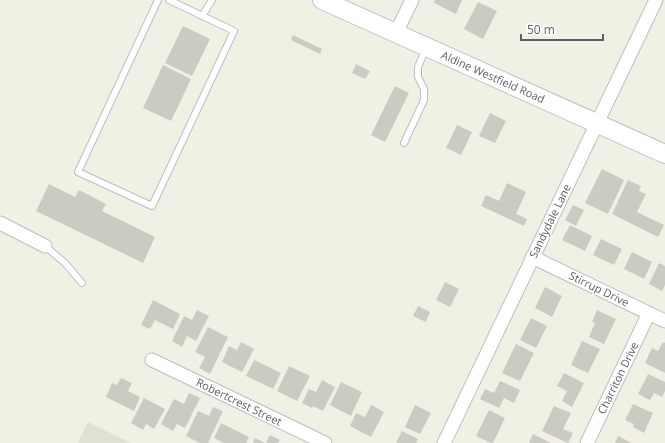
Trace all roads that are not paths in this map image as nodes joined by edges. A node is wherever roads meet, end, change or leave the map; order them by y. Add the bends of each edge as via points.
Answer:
1 (158, 0) edge
2 (169, 0) edge
3 (212, 0) edge
4 (322, 0) edge
5 (412, 0) edge
6 (656, 0) edge
7 (202, 16) junction
8 (396, 33) junction
9 (426, 47) junction
10 (597, 124) junction
11 (404, 143) dead end
12 (665, 154) edge
13 (0, 223) edge
14 (45, 246) joint
15 (532, 257) junction
16 (82, 282) dead end
17 (649, 313) junction
18 (665, 321) edge
19 (152, 360) dead end
20 (326, 443) edge
21 (444, 443) edge
22 (587, 443) edge

1 - 7 lane via 78,172 152,206 234,31
2 - 7 lane
3 - 7 lane
4 - 8 main road, Aldine Westfield Road
5 - 8 street
6 - 10 street, Sandydale Lane
8 - 9 main road, Aldine Westfield Road
9 - 10 main road, Aldine Westfield Road
9 - 11 lane via 418,67 424,100
10 - 12 main road, Aldine Westfield Road
10 - 15 street, Sandydale Lane
13 - 14 street
14 - 16 lane
15 - 17 street, Stirrup Drive
15 - 21 street, Sandydale Lane
17 - 18 street, Stirrup Drive
17 - 22 street, Charriton Drive
19 - 20 street, Robertcrest Street

